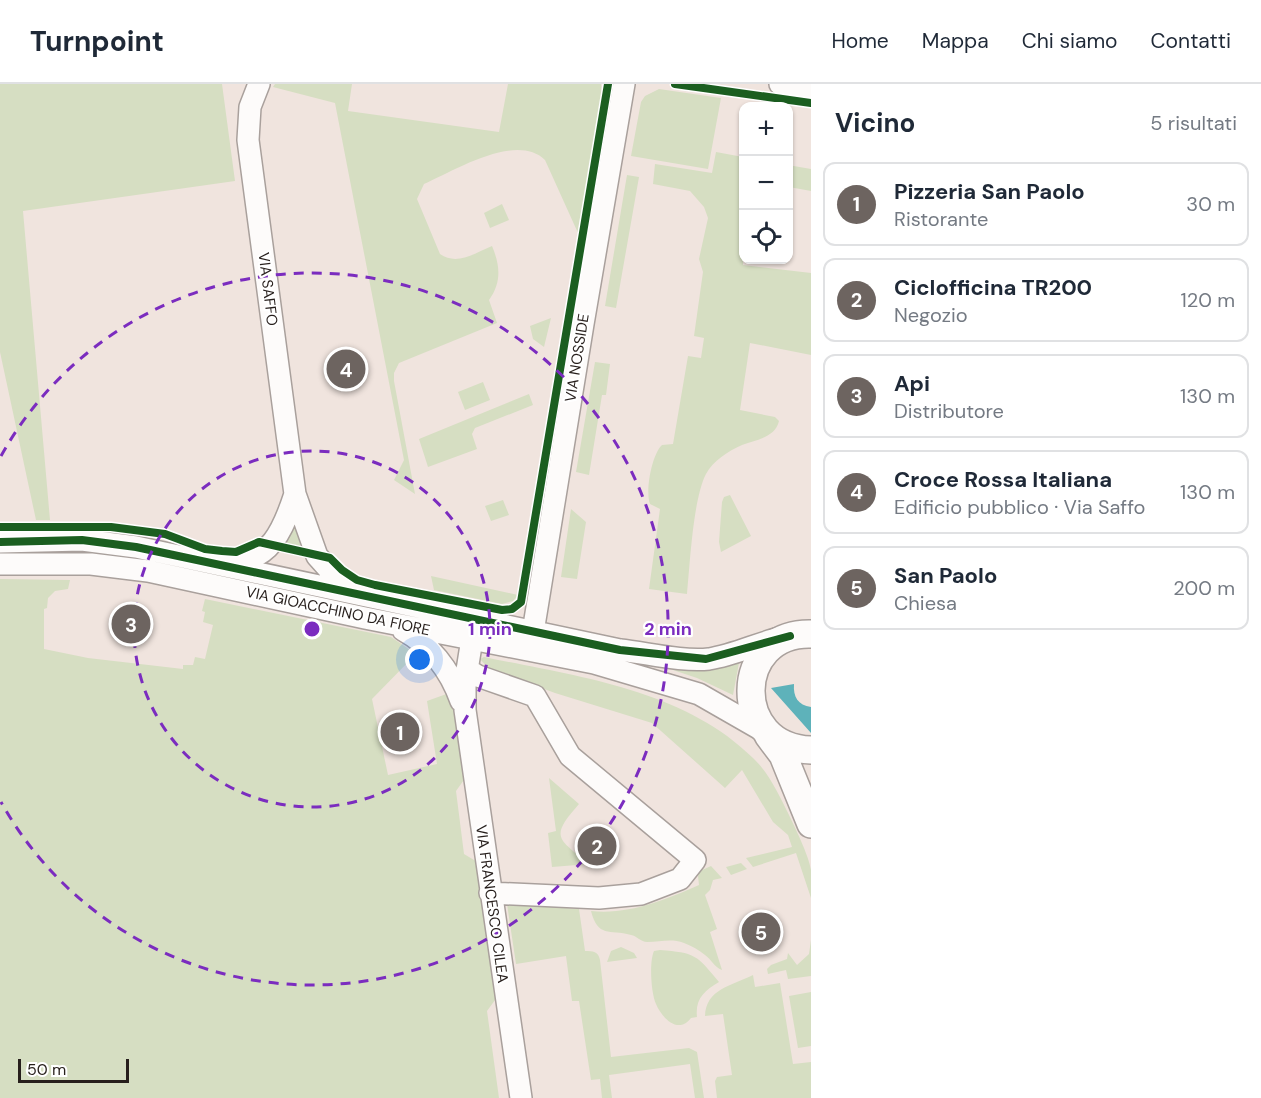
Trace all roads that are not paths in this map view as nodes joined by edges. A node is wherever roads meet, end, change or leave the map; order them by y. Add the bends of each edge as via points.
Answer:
1 (241, 84) edge
2 (259, 84) edge
3 (624, 84) edge
4 (780, 84) edge
5 (811, 89) edge
6 (248, 140) junction
7 (295, 494) junction
8 (0, 542) edge
9 (201, 560) junction
10 (0, 564) edge
11 (392, 600) junction
12 (389, 623) junction
13 (534, 632) junction
14 (800, 635) edge
15 (472, 639) junction
16 (467, 669) junction
17 (465, 710) junction
18 (767, 734) junction
19 (811, 750) edge
20 (811, 824) edge
21 (490, 893) junction
22 (521, 1098) edge

1 - 6 street
2 - 6 street, VIA SAFFO via 250,107
3 - 13 street, VIA NOSSIDE
4 - 5 street
6 - 7 street, VIA SAFFO
7 - 9 street via 272,546 238,562
7 - 11 street, VIA SAFFO via 317,556 334,575 350,586
8 - 9 street, VIA GIOACCHINO DA FIORE via 82,540
9 - 11 street, VIA GIOACCHINO DA FIORE
10 - 12 street, VIA GIOACCHINO DA FIORE via 91,564 148,571
11 - 13 street, VIA GIOACCHINO DA FIORE
12 - 15 street, VIA GIOACCHINO DA FIORE
12 - 17 street via 419,639 435,654 451,676
13 - 14 street, VIA GIOACCHINO DA FIORE via 620,650 706,659
14 - 18 main road via 774,644 754,670 751,704
15 - 16 street
15 - 18 street, VIA GIOACCHINO DA FIORE via 594,663 699,694
16 - 17 street
16 - 21 street via 535,696 570,756 696,860 680,879 641,894 599,898
17 - 21 street, VIA FRANCESCO CILEA
18 - 19 main road via 794,749
18 - 20 main road via 783,755
21 - 22 street, VIA FRANCESCO CILEA

